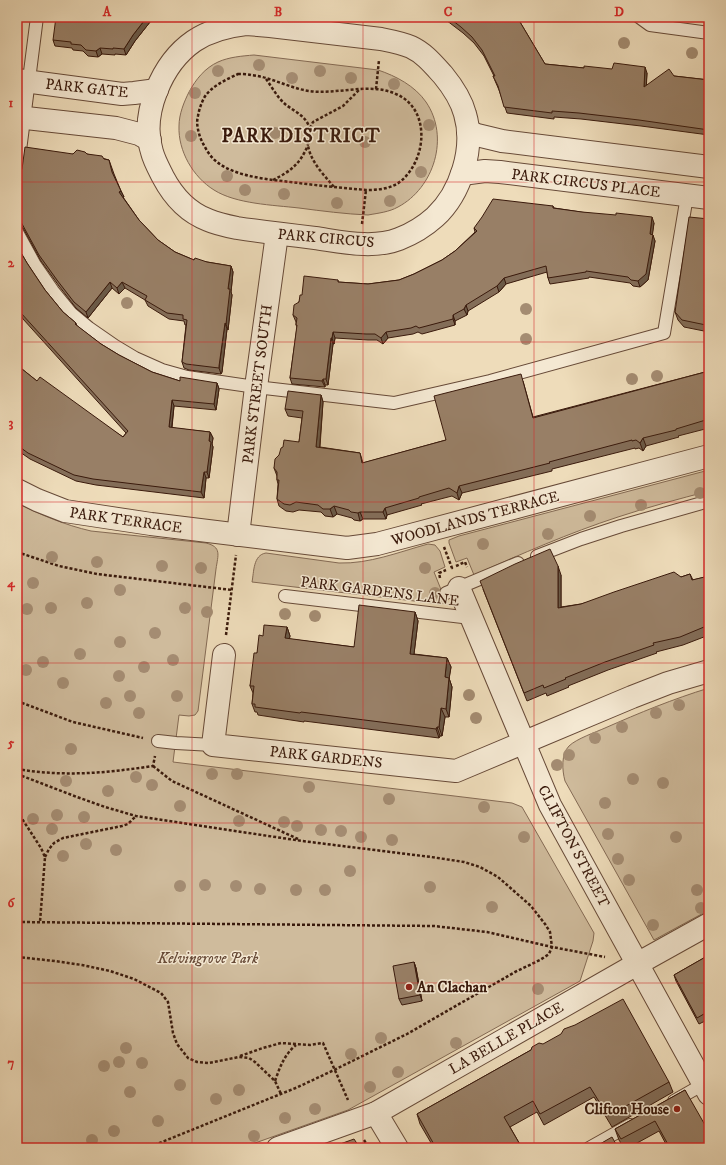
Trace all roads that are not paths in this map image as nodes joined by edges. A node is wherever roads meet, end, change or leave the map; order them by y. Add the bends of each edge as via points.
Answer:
1 (37, 17) edge
2 (640, 17) edge
3 (709, 33) edge
4 (23, 81) edge
5 (157, 90) junction
6 (21, 117) edge
7 (468, 131) junction
8 (150, 140) junction
9 (701, 166) edge
10 (17, 174) edge
11 (462, 174) junction
12 (687, 196) junction
13 (709, 198) edge
14 (17, 232) edge
15 (278, 234) junction
16 (256, 387) junction
17 (709, 456) edge
18 (17, 490) edge
19 (709, 501) edge
20 (238, 535) junction
21 (449, 588) joint
22 (285, 596) dead end
23 (471, 618) junction
24 (224, 655) road end
25 (709, 671) edge
26 (158, 741) road end
27 (523, 742) junction
28 (213, 745) junction
29 (709, 924) edge
30 (636, 964) junction
31 (707, 1087) edge
32 (663, 1107) edge
33 (376, 1113) junction
34 (643, 1118) edge
35 (278, 1148) edge
36 (397, 1148) edge
37 (589, 1148) edge

1 - 4 lane
2 - 3 lane via 650,25
4 - 5 street, PARK GATE via 122,94
4 - 6 lane
5 - 7 street, PARK CIRCUS via 170,65 194,41 229,26 270,26 382,39 411,47 428,58 459,98
5 - 8 street, PARK CIRCUS via 150,115
6 - 8 street via 116,128
6 - 10 lane
7 - 9 street, PARK CIRCUS PLACE via 502,141
7 - 11 street, PARK CIRCUS via 468,153
8 - 15 street, PARK CIRCUS via 151,151 169,189 188,209 220,224
9 - 12 street
11 - 12 street, PARK CIRCUS PLACE via 500,172
11 - 15 street, PARK CIRCUS via 446,205 436,217 398,240 360,244
12 - 13 street, PARK CIRCUS PLACE
12 - 16 lane via 664,333 490,381 394,402
14 - 16 lane via 53,291 72,313 115,346 162,370 187,377
15 - 16 street, PARK STREET SOUTH
16 - 20 street, PARK STREET SOUTH
17 - 20 street, WOODLANDS TERRACE via 377,544 347,548
18 - 20 street, PARK TERRACE via 65,511
19 - 21 lane via 581,539
21 - 23 street, CLIFTON STREET
22 - 23 lane, PARK GARDENS LANE
23 - 27 street, CLIFTON STREET
24 - 28 street
25 - 27 street, PARK GARDENS via 661,686
26 - 28 lane
27 - 28 street, PARK GARDENS via 456,771
27 - 30 street, CLIFTON STREET via 550,805
29 - 30 street, LA BELLE PLACE
30 - 31 street, CLIFTON STREET
30 - 33 street, LA BELLE PLACE
31 - 32 lane
33 - 35 street, LA BELLE PLACE
33 - 36 street
34 - 37 lane

